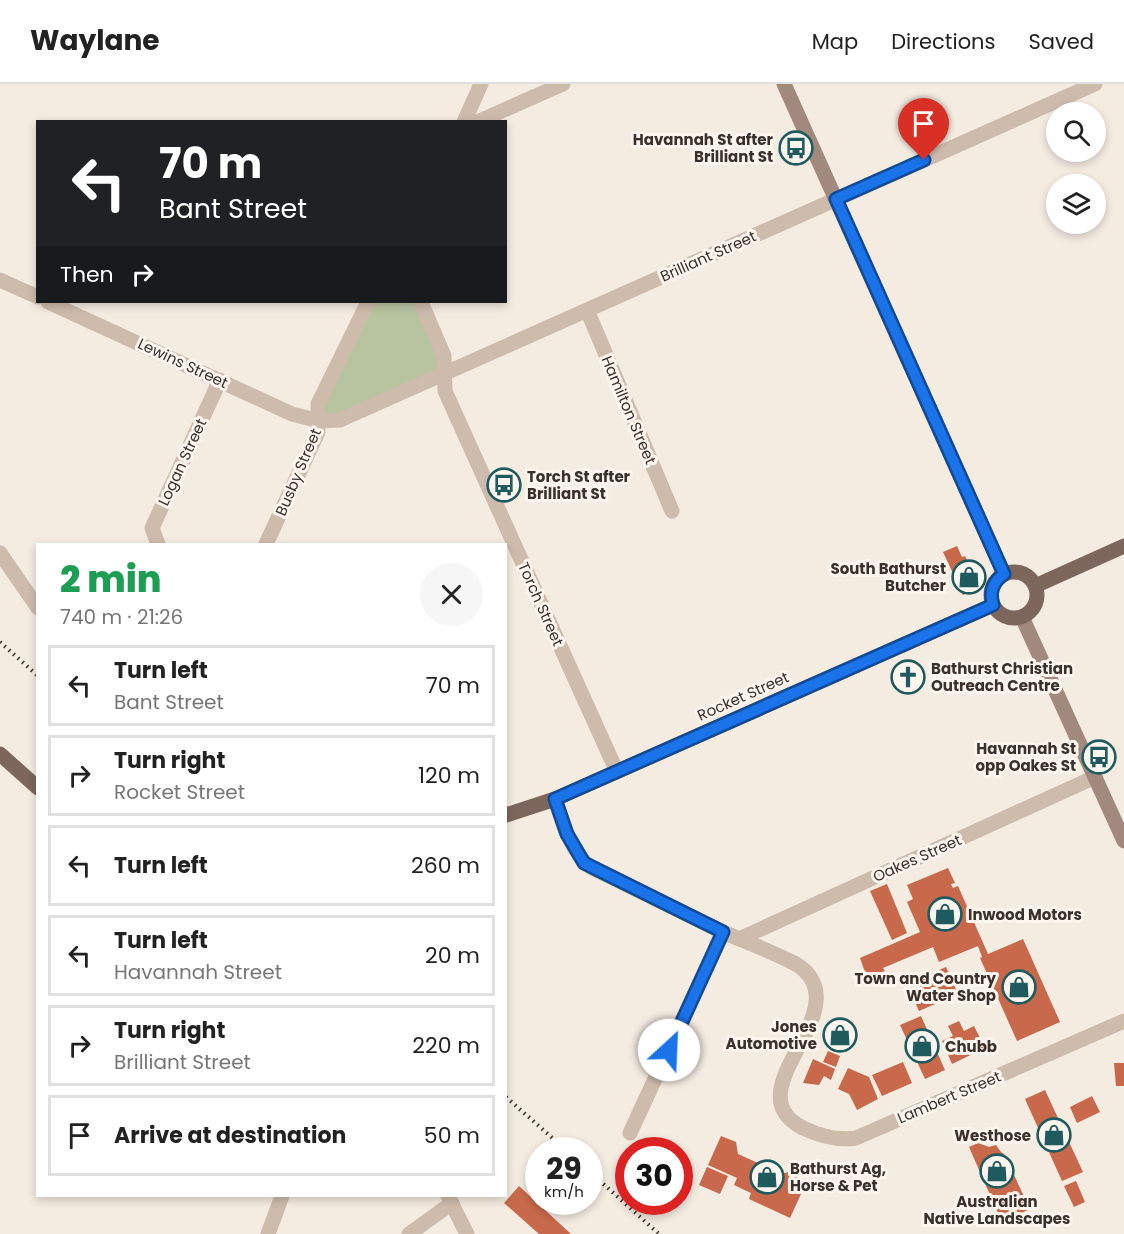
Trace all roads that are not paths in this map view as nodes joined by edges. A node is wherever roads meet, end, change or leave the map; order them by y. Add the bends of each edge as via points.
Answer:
1 (481, 84) edge
2 (563, 84) edge
3 (784, 84) edge
4 (1095, 84) edge
5 (465, 120) edge
6 (482, 120) edge
7 (836, 199) junction
8 (0, 280) edge
9 (36, 296) edge
10 (50, 303) edge
11 (368, 303) edge
12 (421, 303) edge
13 (587, 310) junction
14 (444, 373) junction
15 (220, 380) junction
16 (319, 421) junction
17 (672, 511) dead end
18 (158, 543) edge
19 (266, 543) edge
20 (1124, 546) edge
21 (0, 553) edge
22 (1004, 574) junction
23 (1035, 586) junction
24 (36, 605) edge
25 (993, 605) junction
26 (1022, 616) junction
27 (0, 754) edge
28 (617, 772) junction
29 (1095, 777) junction
30 (36, 786) edge
31 (555, 799) junction
32 (507, 815) edge
33 (1124, 841) edge
34 (723, 932) junction
35 (739, 939) junction
36 (1124, 1021) edge
37 (630, 1133) dead end
38 (282, 1197) edge
39 (450, 1199) edge
40 (268, 1234) edge
41 (409, 1234) edge
42 (467, 1234) edge

1 - 5 street
2 - 6 street
3 - 7 street
4 - 7 street, Brilliant Street
7 - 13 street, Brilliant Street
7 - 22 street
8 - 9 street
10 - 15 street, Lewins Street
11 - 16 street, Busby Street via 318,404
12 - 14 street, Torch Street via 444,356
13 - 14 street, Brilliant Street
13 - 17 street, Hamilton Street
14 - 16 street, Brilliant Street via 351,416
14 - 28 street, Torch Street via 445,391
15 - 16 street, Lewins Street via 292,414
15 - 18 street, Logan Street via 152,528
16 - 19 street, Busby Street via 318,432
20 - 23 main road
21 - 24 street
22 - 23 main road via 1025,575
22 - 25 main road via 994,584
23 - 26 main road via 1033,607
25 - 26 main road via 1008,618
25 - 28 main road, Rocket Street
26 - 29 street
27 - 30 main road
28 - 31 main road, Rocket Street
29 - 33 street
29 - 35 street, Oakes Street
31 - 32 main road, Rocket Street
31 - 34 street via 567,834 584,863
34 - 35 street
34 - 37 street
35 - 36 street, Lambert Street via 795,963 814,985 814,1010 779,1099 788,1118 838,1140 855,1138
38 - 40 street
39 - 41 street
39 - 42 street

